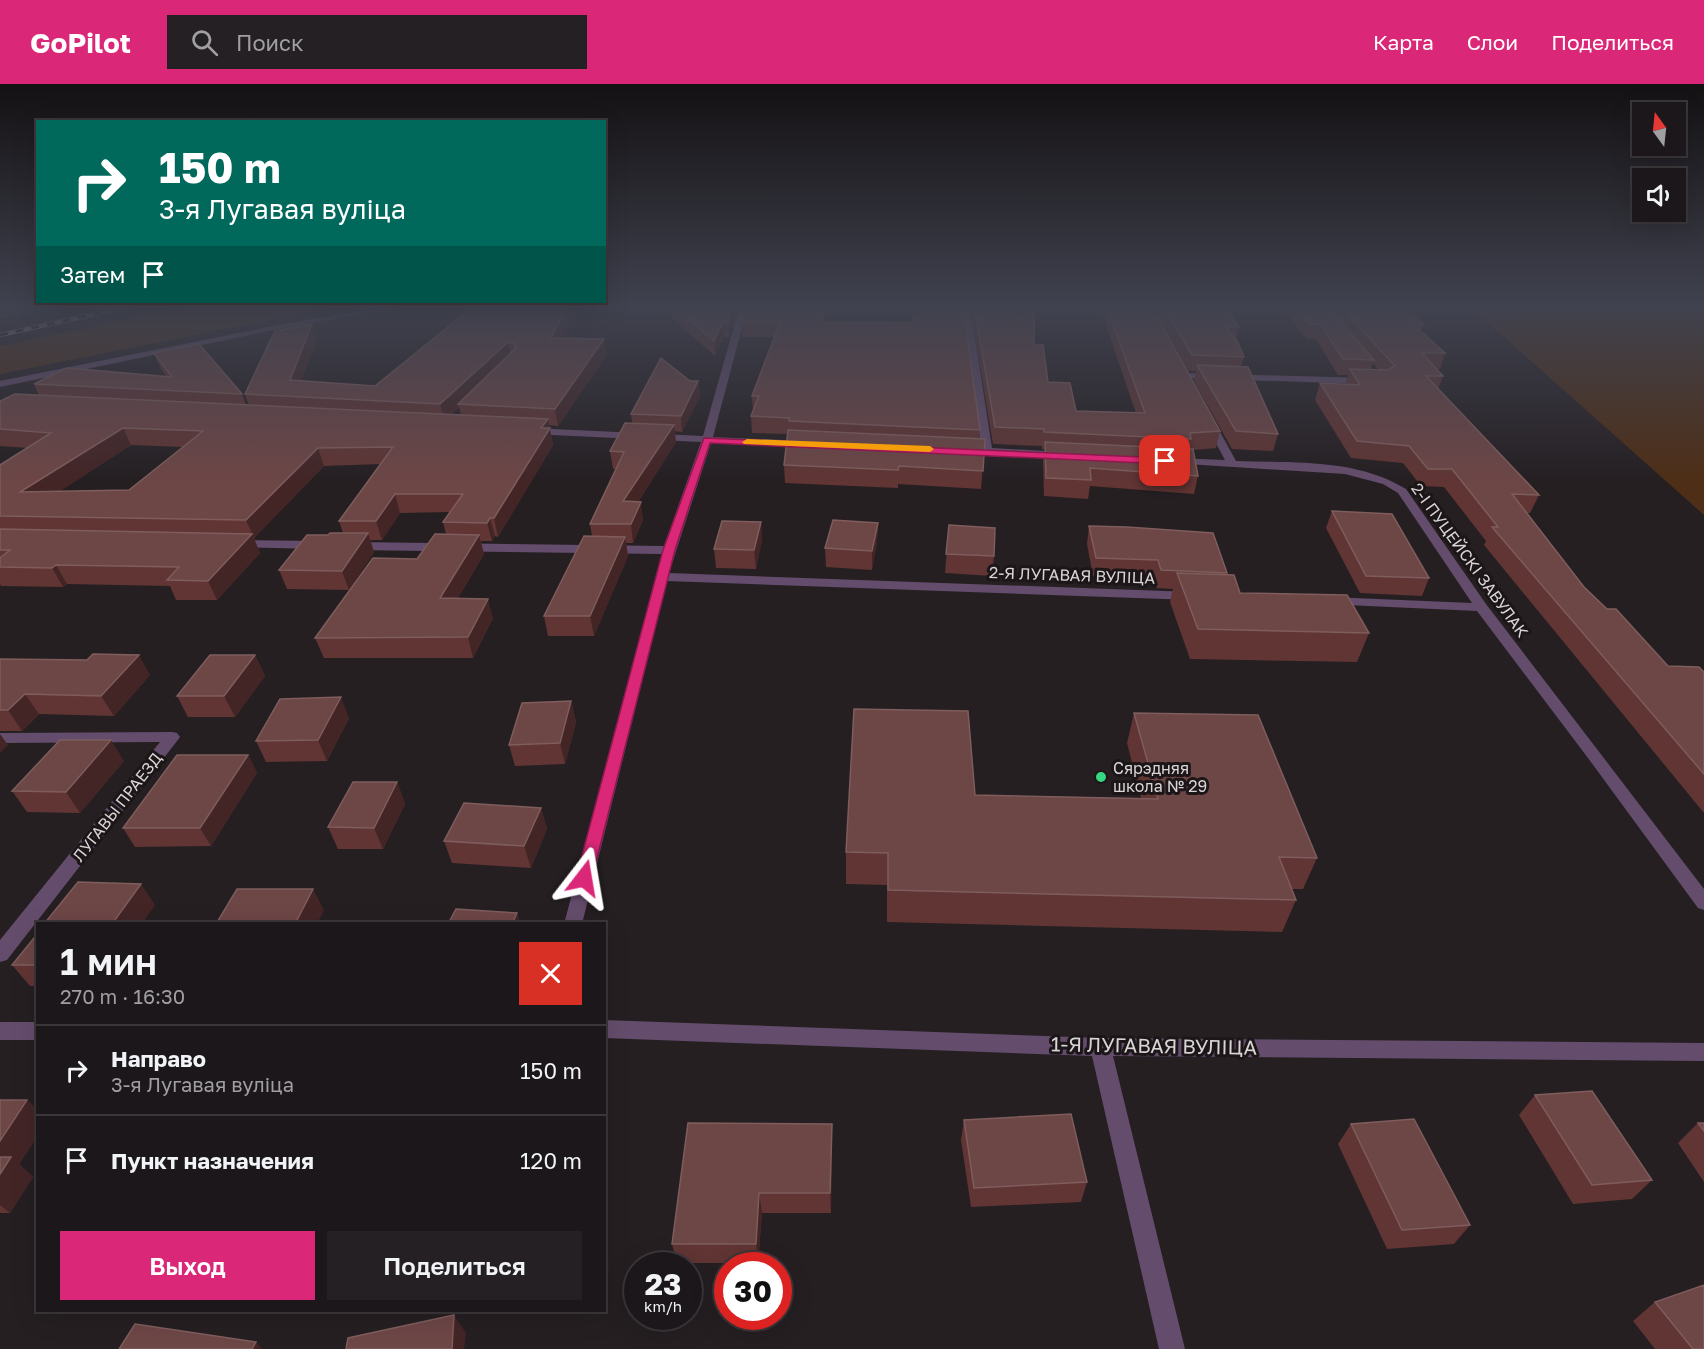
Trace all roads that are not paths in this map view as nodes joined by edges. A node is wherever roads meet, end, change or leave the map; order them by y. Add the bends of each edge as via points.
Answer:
1 (97, 364) edge
2 (728, 364) edge
3 (974, 364) edge
4 (1185, 376) edge
5 (1382, 381) edge
6 (0, 384) edge
7 (1200, 406) edge
8 (518, 431) edge
9 (707, 440) junction
10 (824, 445) edge
11 (952, 450) edge
12 (987, 451) junction
13 (1080, 456) edge
14 (1162, 460) edge
15 (1232, 464) junction
16 (227, 544) edge
17 (669, 550) junction
18 (662, 577) junction
19 (1208, 597) edge
20 (1314, 601) edge
21 (1481, 607) junction
22 (0, 738) edge
23 (1704, 903) edge
24 (574, 922) edge
25 (0, 954) edge
26 (606, 1029) edge
27 (0, 1031) edge
28 (36, 1031) edge
29 (1100, 1047) junction
30 (1704, 1052) edge
31 (1172, 1349) edge

1 - 6 street
2 - 9 street
3 - 12 street
4 - 5 street
7 - 15 street
8 - 9 street
9 - 10 street
9 - 17 street
11 - 12 street
12 - 13 street
14 - 15 street, 2-І ПУЦЕЙСКІ ЗАВУЛАК
15 - 21 street, 2-І ПУЦЕЙСКІ ЗАВУЛАК via 1358,472 1392,482
16 - 17 street
17 - 18 street
18 - 19 street, 2-Я ЛУГАВАЯ ВУЛІЦА
18 - 24 street
20 - 21 street
21 - 23 street, 2-І ПУЦЕЙСКІ ЗАВУЛАК
22 - 25 street, ЛУГАВЫ ПРАЕЗД via 172,737
26 - 29 street, 1-Я ЛУГАВАЯ ВУЛІЦА
27 - 28 street
29 - 30 street, 1-Я ЛУГАВАЯ ВУЛІЦА
29 - 31 street

